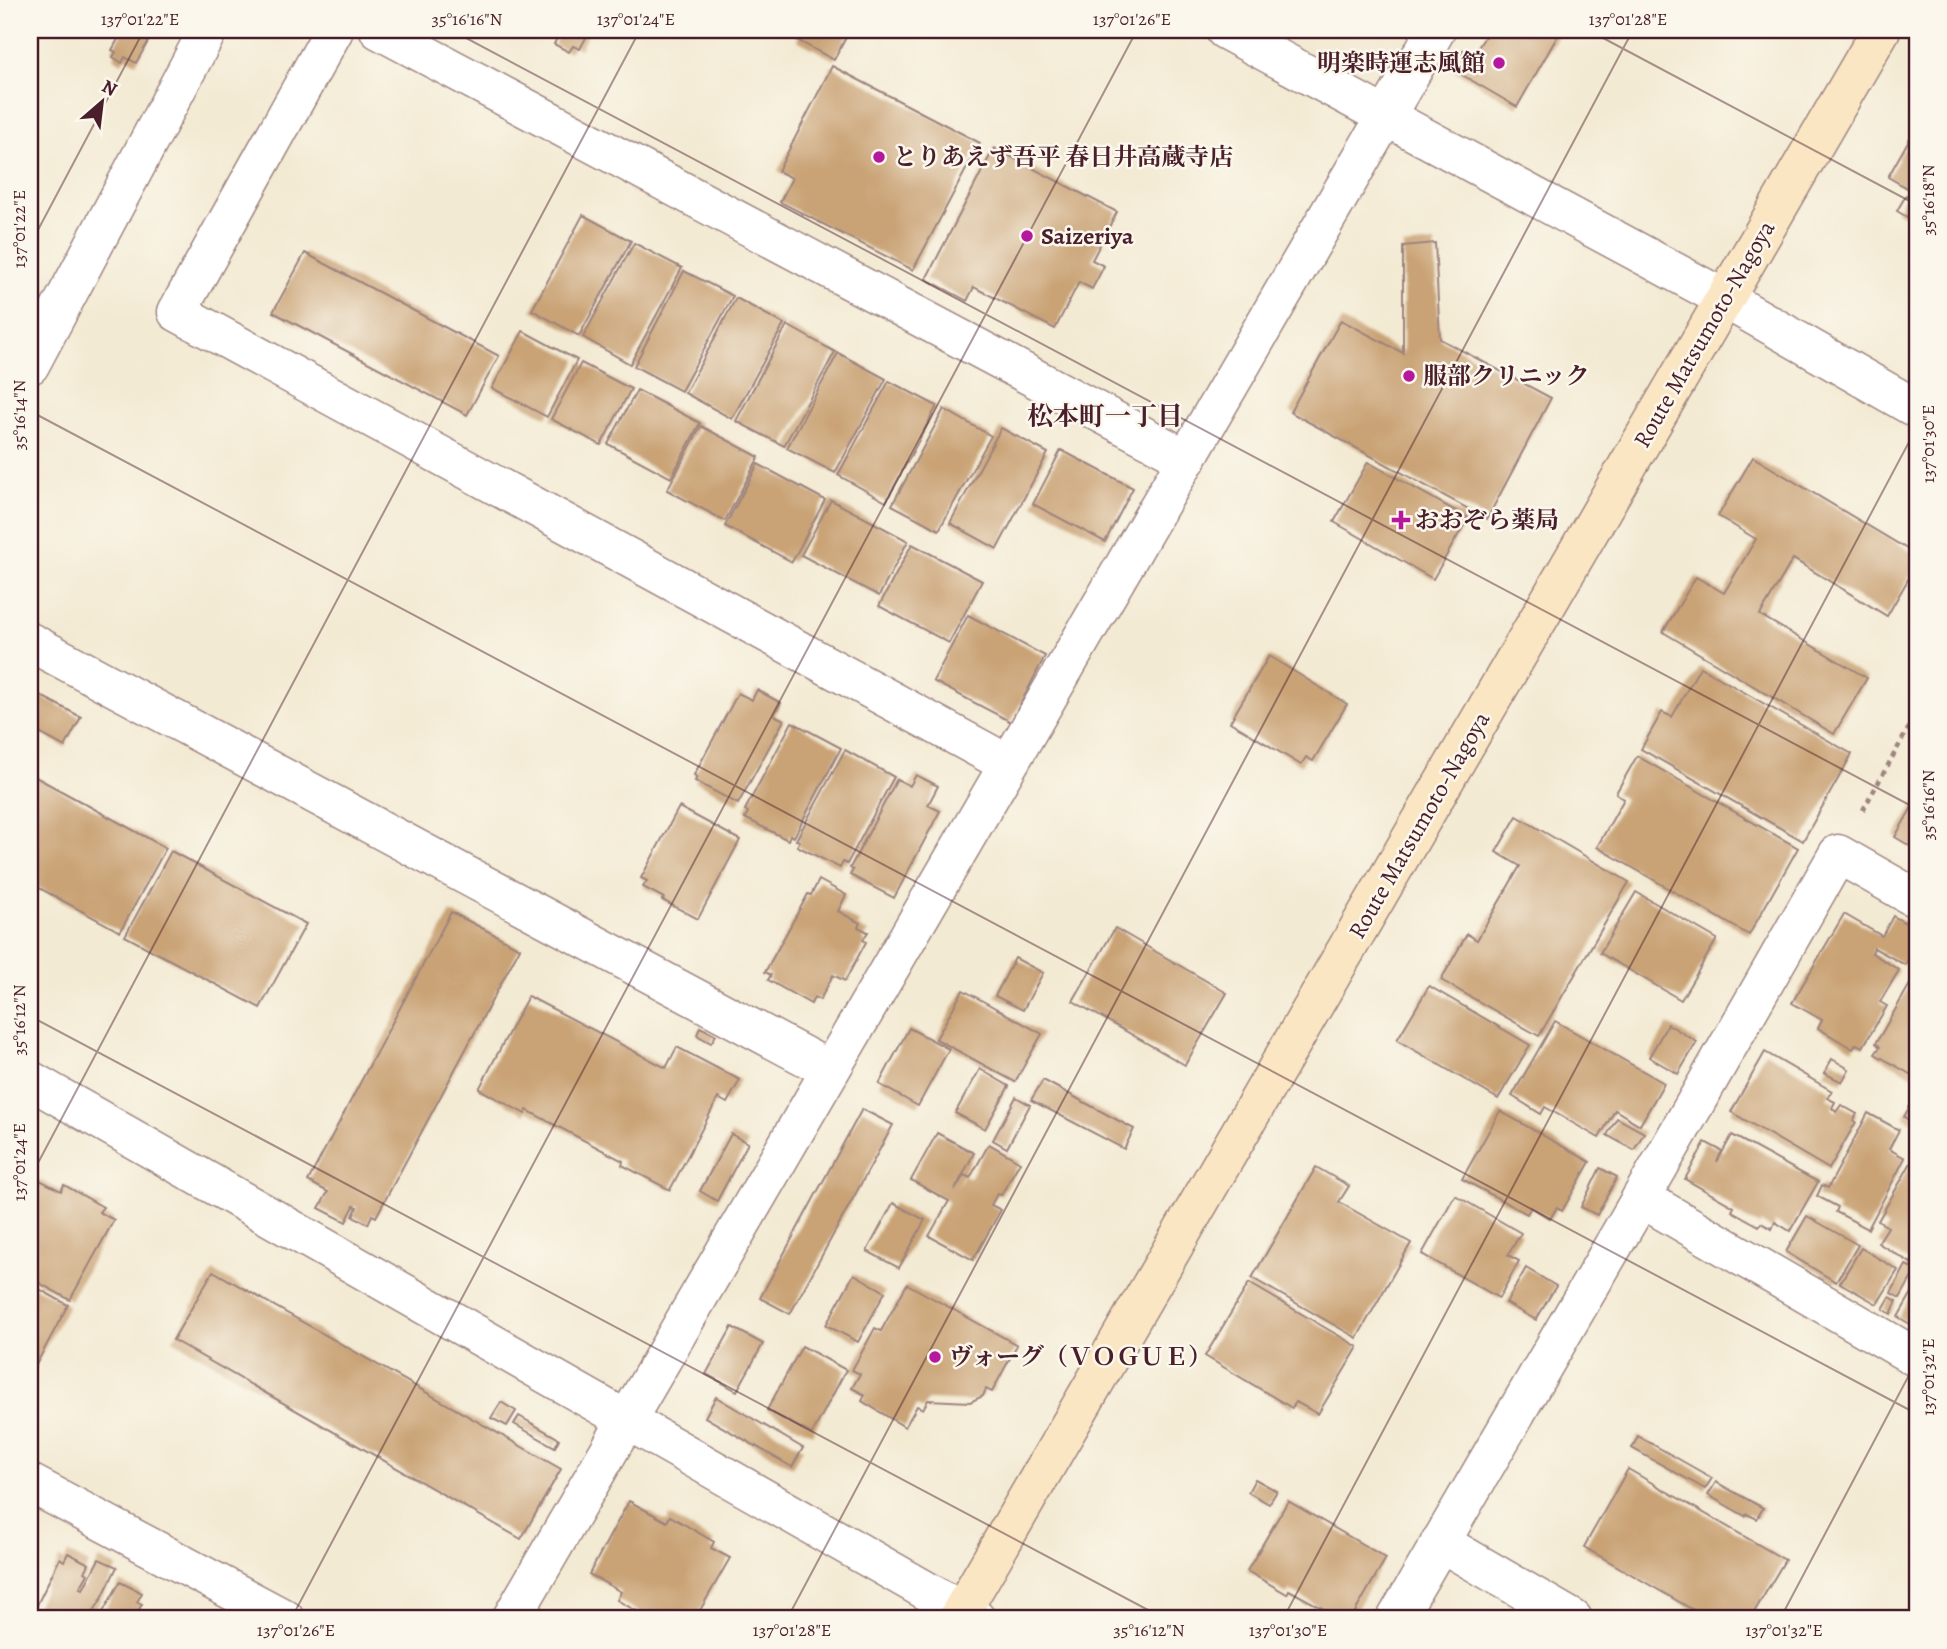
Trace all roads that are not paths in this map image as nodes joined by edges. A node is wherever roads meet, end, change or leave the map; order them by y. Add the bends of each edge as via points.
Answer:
1 (208, 30) edge
2 (334, 30) edge
3 (379, 30) edge
4 (1225, 30) edge
5 (1436, 30) edge
6 (1881, 30) edge
7 (1387, 116) junction
8 (1725, 299) junction
9 (30, 365) edge
10 (1917, 409) edge
11 (1187, 459) junction
12 (30, 642) edge
13 (1008, 764) junction
14 (1917, 900) edge
15 (830, 1070) junction
16 (30, 1080) edge
17 (1641, 1198) junction
18 (1917, 1357) edge
19 (626, 1422) junction
20 (30, 1483) edge
21 (1440, 1542) junction
22 (965, 1617) edge
23 (285, 1619) edge
24 (511, 1619) edge
25 (1396, 1619) edge
26 (1573, 1619) edge

1 - 9 street
2 - 13 street via 177,312
3 - 11 street
4 - 7 street
5 - 7 street
6 - 8 main road, Route Matsumoto-Nagoya
7 - 8 street
7 - 11 street
8 - 10 street
8 - 22 main road, Route Matsumoto-Nagoya
11 - 13 street
12 - 15 street
13 - 15 street
14 - 17 street via 1838,854
15 - 19 street
16 - 19 street
17 - 18 street
17 - 21 street
19 - 22 street
19 - 24 street
20 - 23 street
21 - 25 street
21 - 26 street

